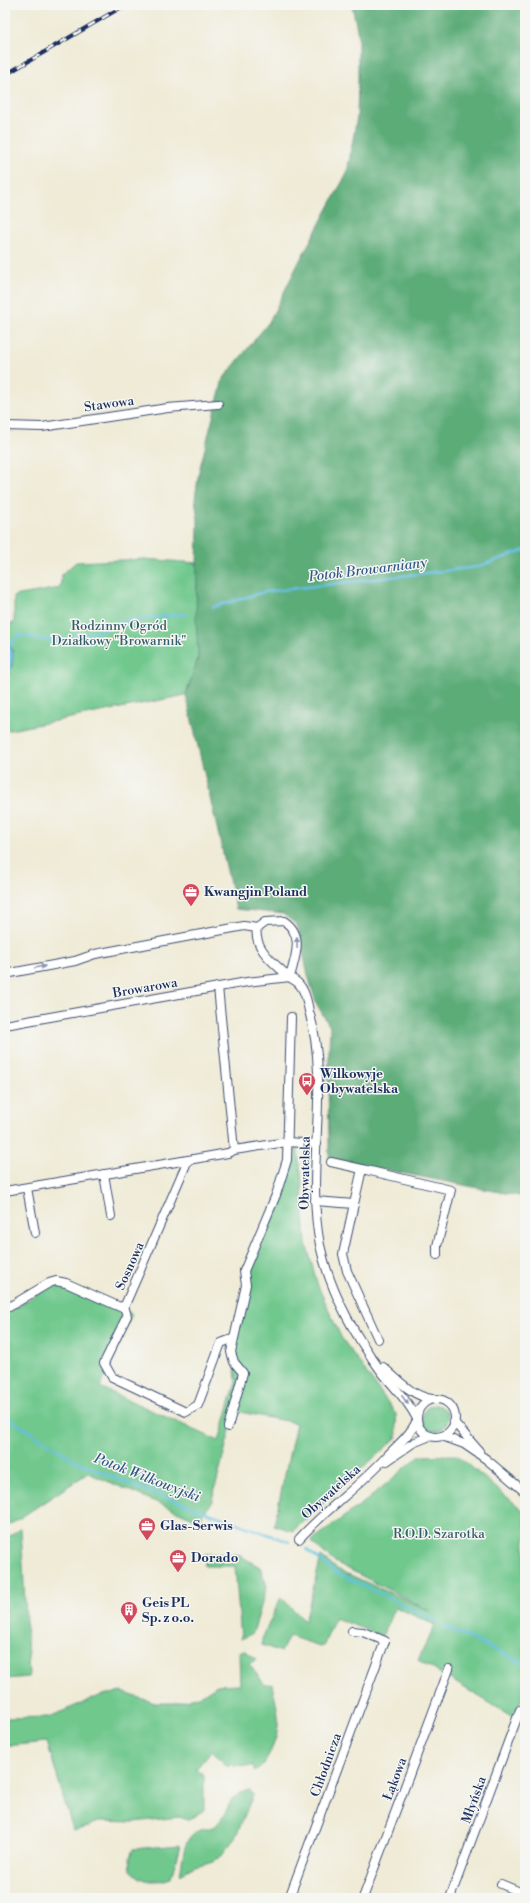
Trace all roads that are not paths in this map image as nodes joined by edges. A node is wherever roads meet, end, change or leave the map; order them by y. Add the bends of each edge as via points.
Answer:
1 (218, 404) dead end
2 (5, 426) edge
3 (258, 928) junction
4 (5, 974) edge
5 (290, 977) junction
6 (218, 988) junction
7 (291, 1017) dead end
8 (5, 1024) edge
9 (287, 1142) junction
10 (317, 1144) junction
11 (234, 1150) junction
12 (188, 1160) junction
13 (331, 1162) dead end
14 (362, 1169) junction
15 (104, 1174) junction
16 (27, 1188) junction
17 (5, 1191) edge
18 (315, 1201) junction
19 (354, 1204) junction
20 (111, 1216) dead end
21 (35, 1233) dead end
22 (437, 1255) dead end
23 (124, 1306) junction
24 (9, 1307) dead end
25 (232, 1339) junction
26 (378, 1339) dead end
27 (376, 1362) junction
28 (432, 1399) junction
29 (416, 1419) junction
30 (454, 1422) junction
31 (228, 1427) dead end
32 (430, 1436) junction
33 (442, 1436) junction
34 (486, 1459) junction
35 (380, 1464) junction
36 (525, 1492) edge
37 (300, 1538) dead end
38 (352, 1631) dead end
39 (449, 1669) dead end
40 (520, 1710) dead end
41 (501, 1884) dead end
42 (525, 1894) edge
43 (289, 1898) edge
44 (363, 1898) edge
45 (450, 1898) edge

1 - 2 street, Stawowa via 168,408 42,426
4 -> 3 street via 239,927
3 - 5 street, Obywatelska via 256,937 262,950
5 -> 3 street via 298,945 294,929 284,921 278,920 265,922
5 - 6 street, Browarowa
5 - 10 street, Obywatelska via 297,981 304,994 316,1043 319,1072
6 - 8 street, Browarowa
6 - 11 street
7 - 9 street, Obywatelska
9 - 10 street
9 - 11 street
9 - 25 street, Obywatelska via 287,1160 276,1195 244,1272 246,1285
10 - 18 street, Obywatelska
11 - 12 street
12 - 15 street
12 - 23 street, Sosnowa
13 - 14 street
14 - 19 street
14 - 22 street via 451,1190
15 - 16 street
15 - 20 street
16 - 17 street
16 - 21 street
18 - 19 street
18 - 27 street, Obywatelska via 320,1244 332,1286 352,1327
19 - 26 street via 343,1254 347,1271
23 - 24 street, Sosnowa via 56,1281
23 - 25 street via 127,1316 104,1363 112,1377 186,1412 198,1405 221,1343
25 - 31 street via 231,1352 234,1362 243,1373
27 - 28 street, Obywatelska via 413,1392
27 -> 29 street, Obywatelska via 406,1401
28 - 29 street via 421,1405
28 - 30 street via 450,1404
29 - 32 street via 420,1429
29 - 35 street, Obywatelska via 407,1437
30 - 33 street via 452,1428
30 - 34 street
32 - 33 street
32 - 35 street, Obywatelska via 413,1443
33 - 34 street via 464,1444
34 - 36 street
35 - 37 street, Obywatelska
38 - 43 street, Chłodnicza via 385,1640
39 - 44 street, Łąkowa
40 - 45 street, Młyńska
41 - 42 street

